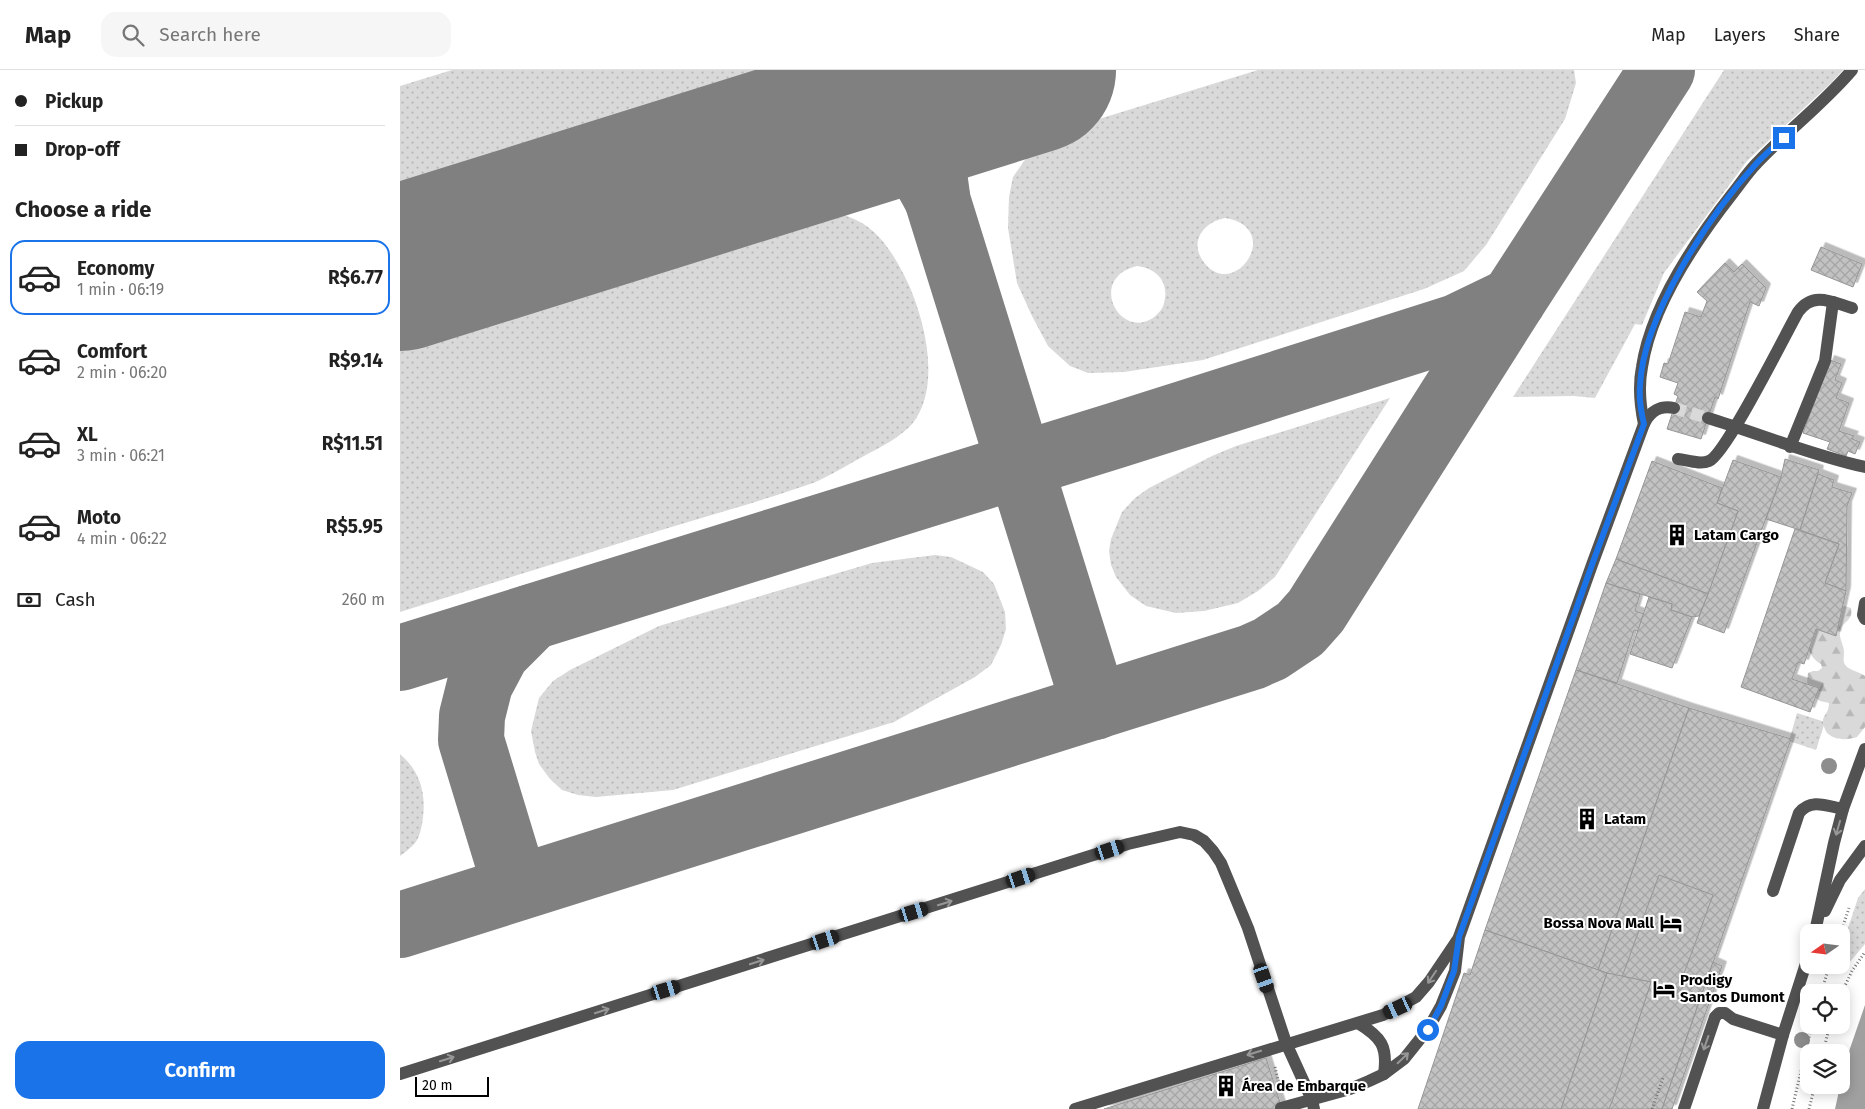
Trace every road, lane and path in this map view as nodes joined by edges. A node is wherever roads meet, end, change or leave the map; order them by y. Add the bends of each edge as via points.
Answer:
1 (1852, 70) edge
2 (1833, 302) junction
3 (1852, 308) dead end
4 (1674, 408) tunnel mouth
5 (1708, 418) tunnel mouth
6 (1644, 424) junction
7 (1736, 426) junction
8 (1790, 447) junction
9 (1678, 459) dead end
10 (1865, 466) edge
11 (1865, 603) edge
12 (1865, 619) edge
13 (1865, 749) edge
14 (1843, 810) junction
15 (1865, 846) edge
16 (1773, 891) dead end
17 (1818, 924) edge
18 (1819, 924) edge
19 (1459, 937) junction
20 (1865, 952) edge
21 (1803, 974) edge
22 (1846, 984) edge
23 (1358, 1023) junction
24 (1810, 1034) edge
25 (1783, 1035) junction
26 (1286, 1043) junction
27 (400, 1074) edge
28 (1384, 1074) junction
29 (1663, 1078) dead end
30 (1812, 1094) edge
31 (1313, 1104) edge
32 (1281, 1108) edge
33 (1688, 1108) edge
34 (1074, 1109) edge
35 (1652, 1109) edge
36 (1764, 1109) edge
37 (1792, 1109) edge
38 (1808, 1109) edge

1 - 6 street via 1756,163 1680,271 1653,327 1642,366 1640,399
2 - 3 street
2 - 7 street via 1813,300 1804,304
2 - 8 street via 1825,361
4 - 6 street via 1663,407 1654,411
5 - 7 street
6 - 19 street
7 - 8 street
7 - 9 street via 1719,452 1708,461
8 - 10 street
11 - 12 street
13 - 14 street
14 - 16 street via 1813,804 1804,806
14 -> 17 street
15 - 18 street via 1840,880
19 -> 23 street via 1416,997 1383,1015
28 -> 19 street via 1404,1058 1435,1018 1454,971
20 - 22 path
21 - 25 street
23 - 26 street
23 - 28 street via 1380,1040 1385,1054
24 - 37 path
25 -> 33 street via 1719,1013 1715,1017
25 - 36 street
27 -> 26 street via 1128,844 1180,832 1204,841 1221,863 1248,928
26 - 31 street
26 -> 34 street
28 - 31 street
29 - 35 path
30 - 38 path
31 - 32 street

